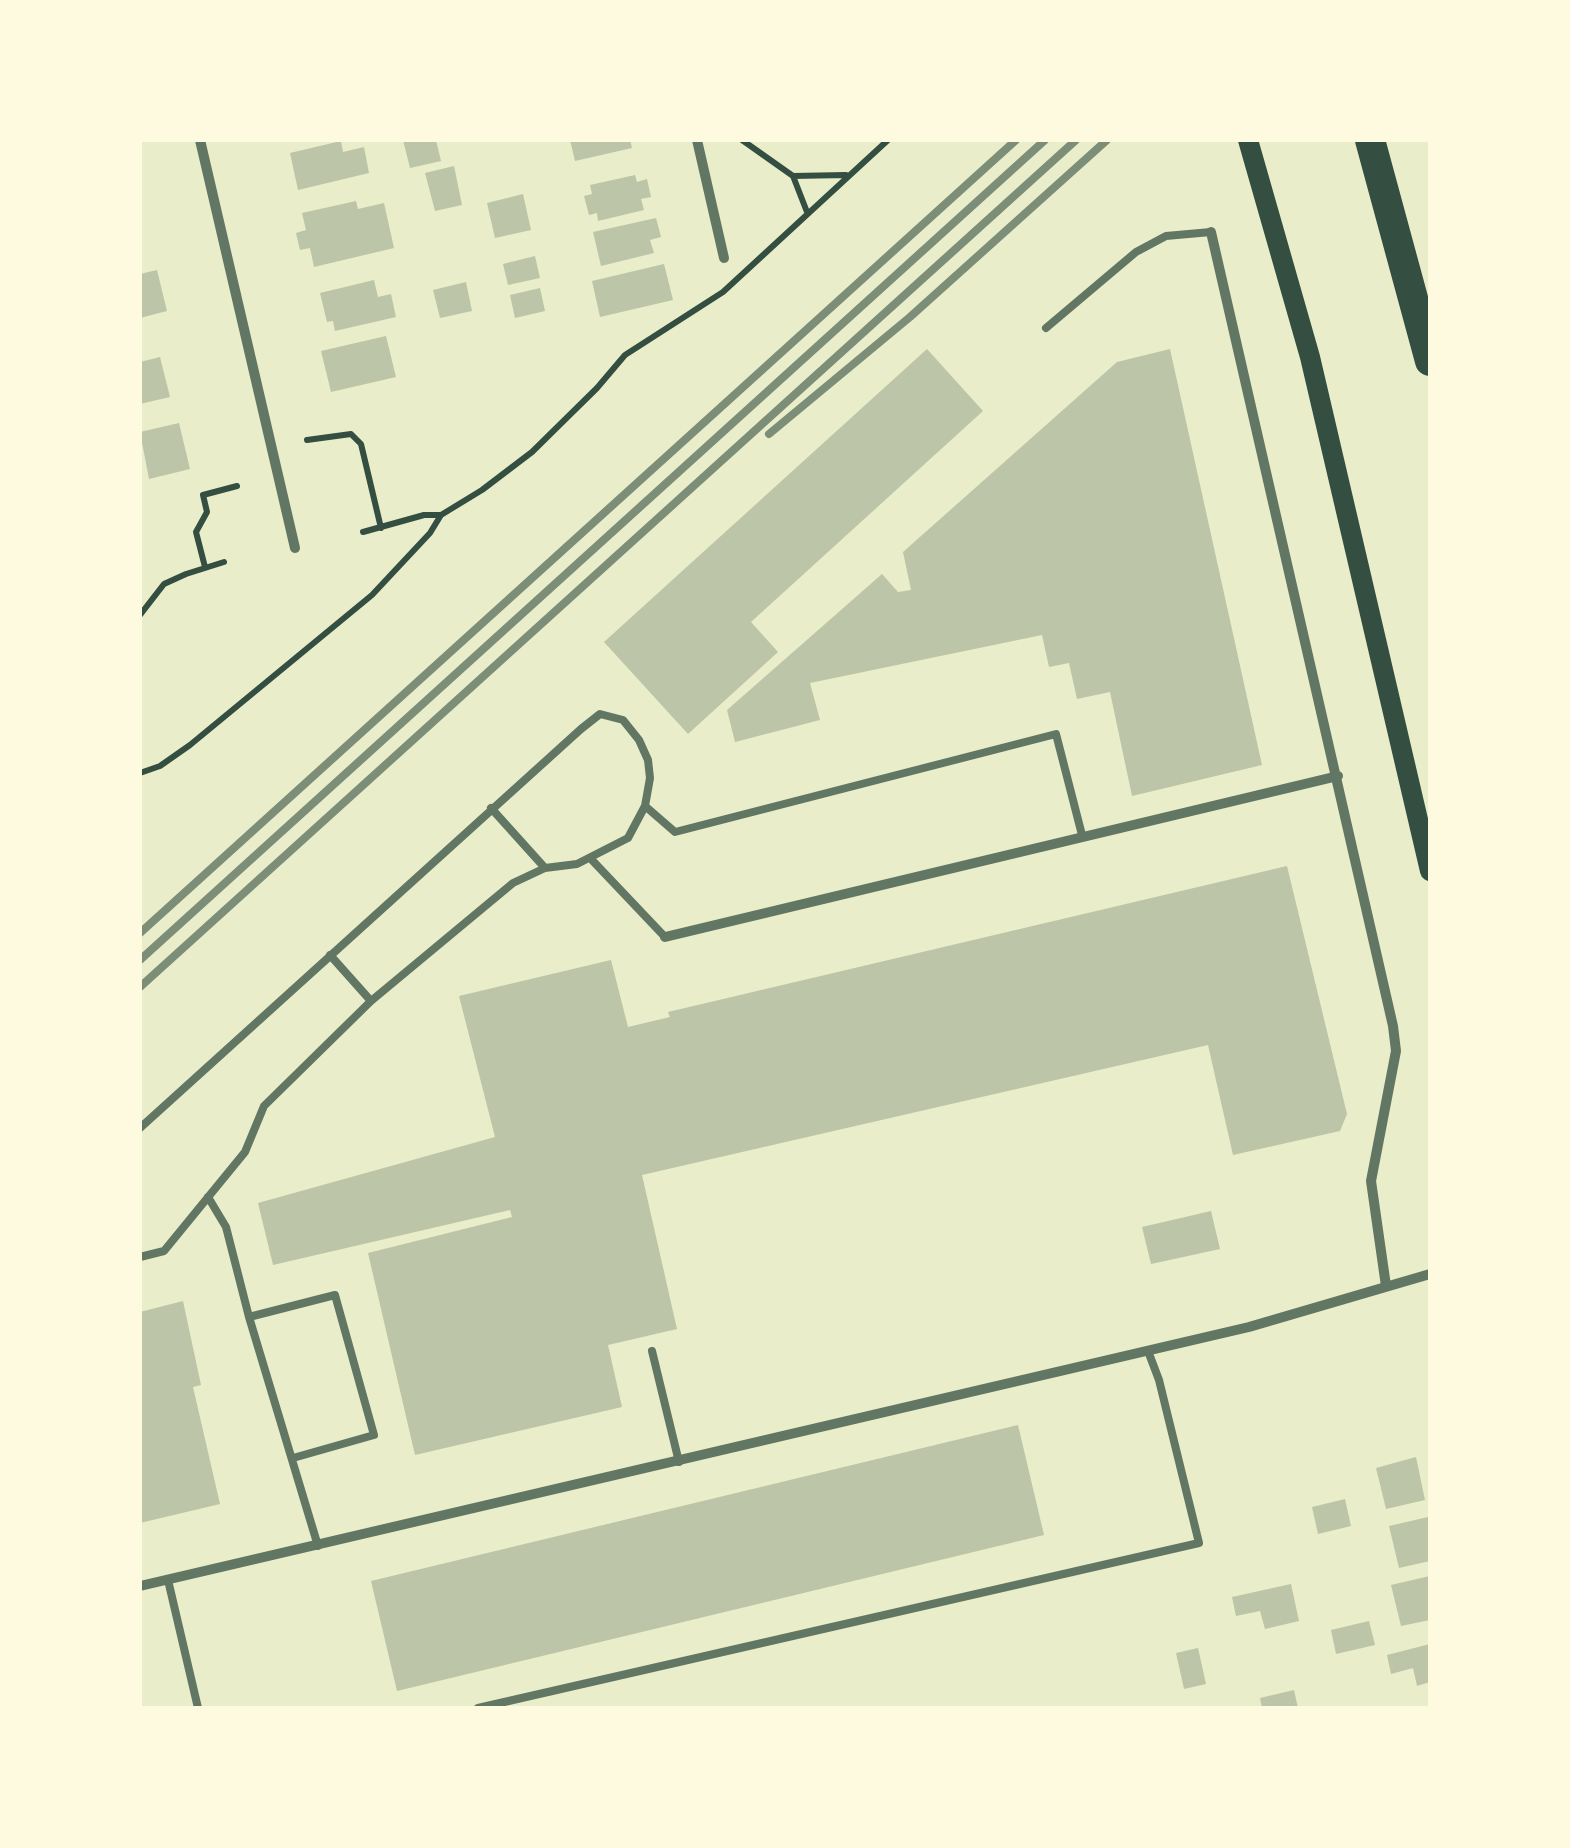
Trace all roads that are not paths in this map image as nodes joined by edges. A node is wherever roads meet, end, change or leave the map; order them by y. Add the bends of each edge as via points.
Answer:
1 (200, 140) edge
2 (698, 140) edge
3 (1248, 140) edge
4 (1370, 140) edge
5 (1210, 232) joint
6 (724, 258) dead end
7 (1046, 328) dead end
8 (1430, 361) edge
9 (294, 548) dead end
10 (1338, 776) junction
11 (645, 806) junction
12 (491, 808) junction
13 (1082, 835) junction
14 (591, 859) junction
15 (545, 868) junction
16 (1430, 871) edge
17 (666, 937) joint
18 (330, 955) junction
19 (372, 1001) junction
20 (140, 1128) edge
21 (208, 1197) junction
22 (140, 1256) edge
23 (1430, 1274) edge
24 (1386, 1286) junction
25 (249, 1317) junction
26 (652, 1351) dead end
27 (1148, 1351) junction
28 (293, 1458) junction
29 (679, 1462) junction
30 (318, 1546) junction
31 (168, 1580) junction
32 (140, 1586) edge
33 (198, 1708) edge
34 (478, 1708) edge

1 - 9 street
2 - 6 street
3 - 16 main road via 1319,392
4 - 8 highway
5 - 7 lane via 1166,236 1136,252
5 - 10 street
10 - 13 street
10 - 24 street via 1394,1026 1396,1052 1371,1181
11 - 12 lane via 650,778 640,740 623,720 600,714
11 - 13 lane via 675,832 1056,734
11 - 14 lane via 628,838
12 - 15 lane
12 - 18 lane
13 - 17 street
14 - 15 lane
14 - 17 lane
15 - 19 lane via 513,883
18 - 19 lane
18 - 20 lane
19 - 21 lane via 264,1106 245,1152
21 - 22 lane via 164,1251
21 - 25 lane via 226,1227
23 - 24 street
24 - 27 street
25 - 28 lane
25 - 28 lane via 335,1295 374,1435
26 - 29 lane
27 - 29 street
27 - 34 lane via 1199,1543
28 - 30 lane
29 - 30 street
30 - 31 street
31 - 32 street
31 - 33 lane

